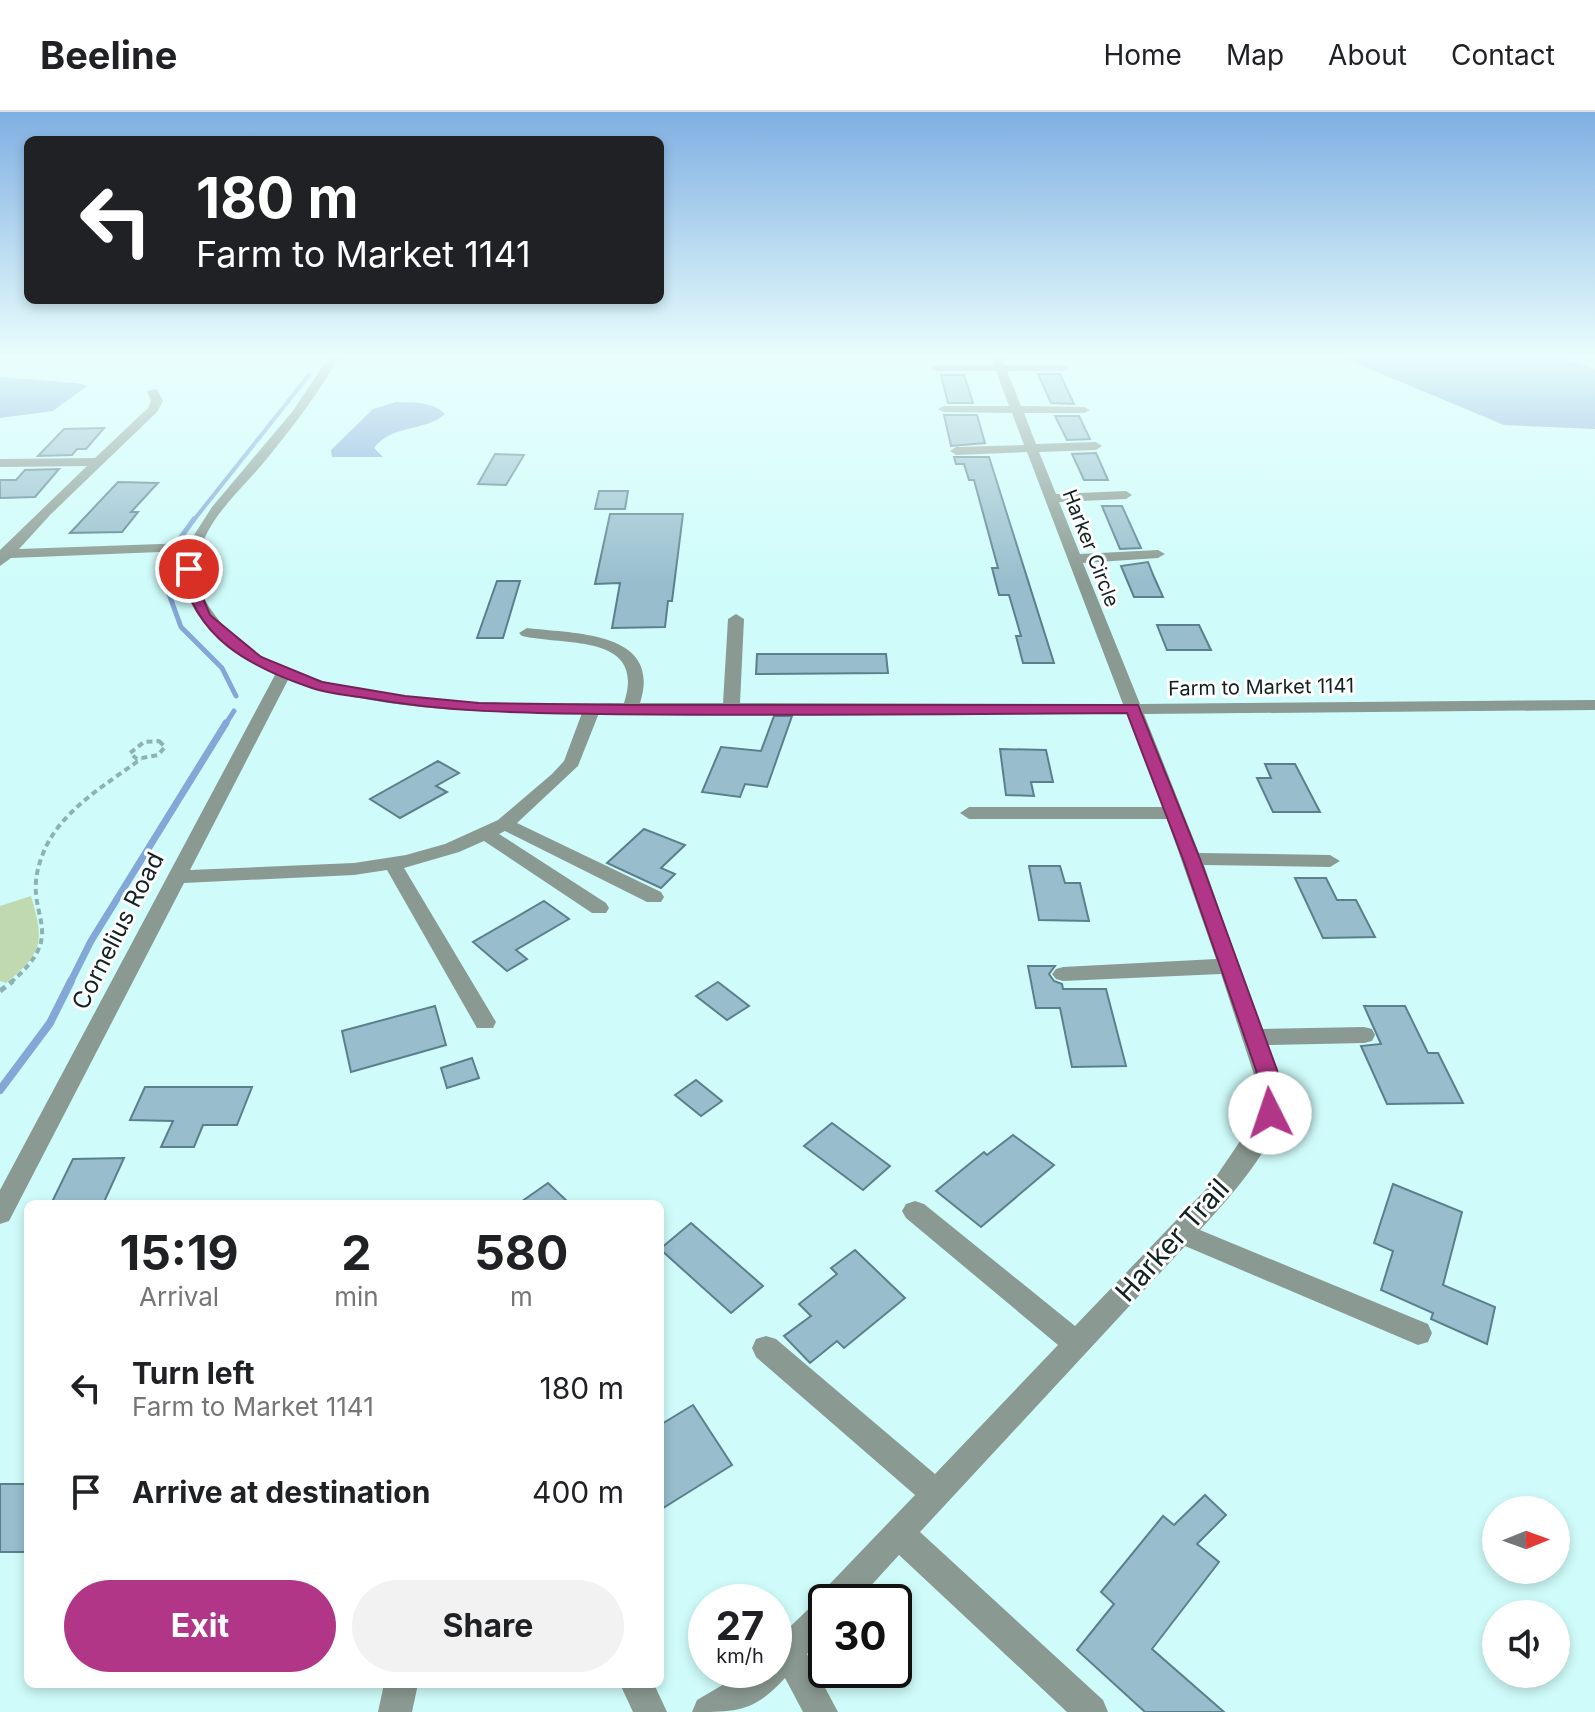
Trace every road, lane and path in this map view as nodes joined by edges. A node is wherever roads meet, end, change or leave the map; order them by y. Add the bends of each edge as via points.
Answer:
1 (130, 432) edge
2 (284, 432) edge
3 (1024, 432) edge
4 (1096, 446) dead end
5 (1031, 449) junction
6 (956, 451) dead end
7 (99, 462) junction
8 (0, 463) edge
9 (1126, 495) dead end
10 (1049, 498) junction
11 (194, 547) junction
12 (1158, 554) dead end
13 (2, 556) edge
14 (1073, 559) junction
15 (736, 619) dead end
16 (527, 633) dead end
17 (284, 673) junction
18 (1595, 705) edge
19 (1132, 709) junction
20 (592, 710) junction
21 (630, 710) junction
22 (731, 710) junction
23 (141, 759) junction
24 (969, 813) dead end
25 (1174, 813) junction
26 (505, 824) junction
27 (485, 833) junction
28 (1192, 859) junction
29 (1330, 861) dead end
30 (392, 863) junction
31 (175, 877) junction
32 (654, 897) dead end
33 (599, 908) dead end
34 (1228, 966) junction
35 (1063, 974) dead end
36 (0, 991) edge
37 (485, 1022) dead end
38 (1364, 1035) dead end
39 (1252, 1037) junction
40 (915, 1211) dead end
41 (0, 1214) edge
42 (1181, 1233) junction
43 (1418, 1333) dead end
44 (1077, 1344) junction
45 (766, 1348) dead end
46 (936, 1494) junction
47 (899, 1534) junction
48 (851, 1584) edge
49 (808, 1630) edge
50 (792, 1646) edge
51 (792, 1679) edge
52 (400, 1688) edge
53 (639, 1688) edge
54 (750, 1688) edge
55 (395, 1712) edge
56 (650, 1712) edge
57 (709, 1712) edge
58 (821, 1712) edge
59 (1091, 1712) edge

1 - 7 street
2 - 11 street, Farm to Market 1141 via 219,508
3 - 5 street, Harker Circle
4 - 5 street
5 - 6 street
5 - 10 street, Harker Circle
7 - 8 street
7 - 13 street
9 - 10 street
10 - 14 street, Harker Circle
11 - 13 street
11 - 17 street, Farm to Market 1141 via 189,569 204,616 256,660
12 - 14 street
14 - 19 street, Harker Circle
15 - 22 street
16 - 21 street via 616,648 634,659 639,691
17 - 20 street, Farm to Market 1141 via 319,686 405,701
17 - 31 street, Cornelius Road
18 - 19 street, Farm to Market 1141
19 - 22 street, Farm to Market 1141
19 - 25 street, Harker Trail
20 - 21 street, Farm to Market 1141
20 - 26 street via 572,762
21 - 22 street, Farm to Market 1141
23 - 23 path via 158,755 165,747 152,741 137,745 130,753
23 - 36 path via 78,805 48,843 38,865 36,890 45,928 41,952
24 - 25 street
25 - 28 street, Harker Trail
26 - 27 street
26 - 32 street
27 - 30 street via 452,848
27 - 33 street
28 - 29 street
28 - 34 street, Harker Trail
30 - 31 street via 292,874
30 - 37 street
31 - 41 street, Cornelius Road
34 - 35 street
34 - 39 street, Harker Trail
38 - 39 street
39 - 42 street, Harker Trail via 1273,1096 1270,1113 1256,1143
40 - 44 street
42 - 43 street
42 - 44 street, Harker Trail
44 - 46 street, Harker Trail
45 - 46 street
46 - 47 street, Harker Trail
47 - 48 street, Harker Trail
47 - 59 street
49 - 50 street
51 - 58 street
52 - 55 street
53 - 56 street
54 - 57 street

